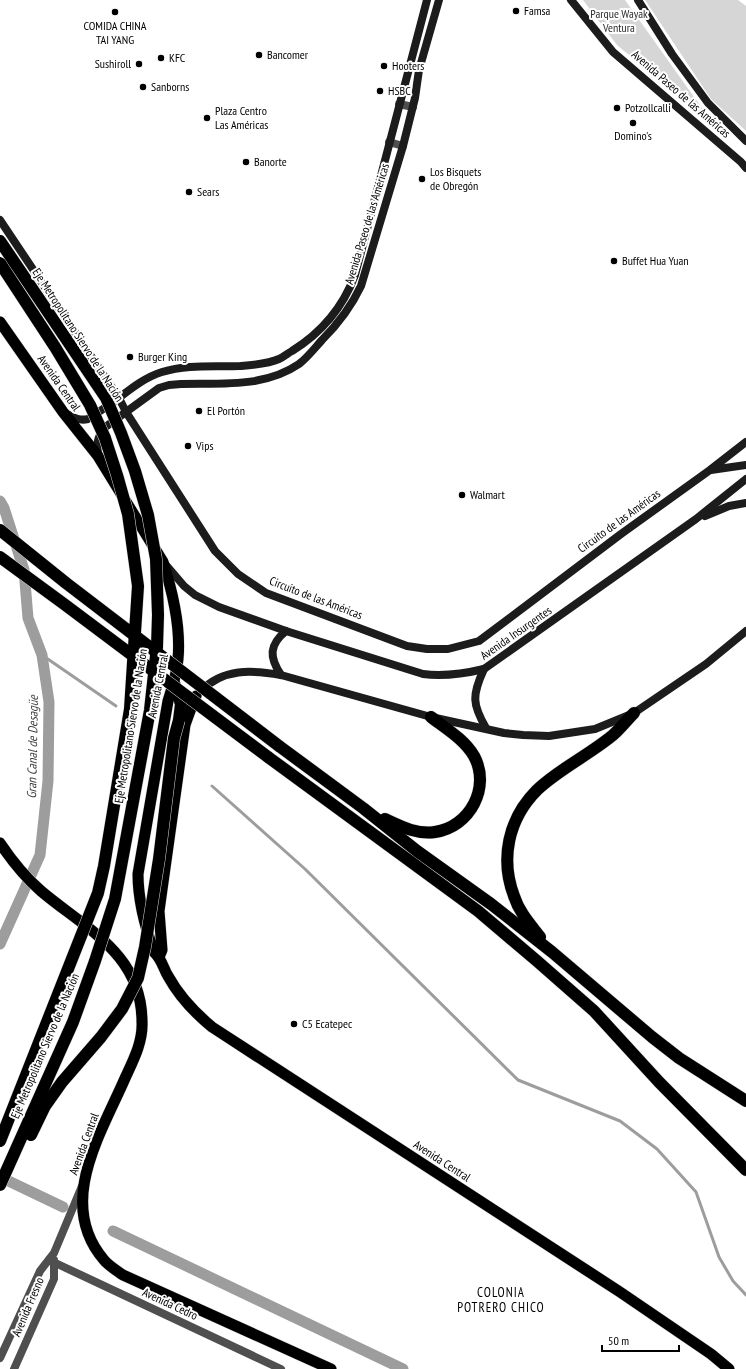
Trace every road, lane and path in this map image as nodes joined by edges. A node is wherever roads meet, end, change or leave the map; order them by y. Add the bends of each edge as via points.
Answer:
1 (427, 0) edge
2 (439, 0) edge
3 (571, 0) edge
4 (638, 0) edge
5 (399, 104) junction
6 (413, 107) junction
7 (746, 141) edge
8 (389, 142) junction
9 (403, 146) junction
10 (744, 164) edge
11 (0, 220) edge
12 (0, 241) edge
13 (0, 263) edge
14 (0, 322) edge
15 (118, 398) junction
16 (63, 412) junction
17 (126, 412) junction
18 (746, 442) edge
19 (98, 456) junction
20 (746, 464) edge
21 (710, 470) junction
22 (746, 479) edge
23 (746, 503) edge
24 (696, 519) junction
25 (0, 530) edge
26 (0, 557) edge
27 (163, 562) junction
28 (286, 631) junction
29 (746, 632) edge
30 (484, 670) junction
31 (281, 675) junction
32 (174, 682) junction
33 (196, 696) junction
34 (181, 704) junction
35 (634, 713) junction
36 (431, 717) junction
37 (486, 728) junction
38 (363, 808) junction
39 (4, 852) edge
40 (552, 952) junction
41 (159, 957) junction
42 (746, 1101) edge
43 (0, 1141) edge
44 (746, 1170) edge
45 (84, 1180) junction
46 (0, 1184) edge
47 (0, 1192) edge
48 (51, 1261) junction
49 (0, 1358) edge
50 (14, 1369) edge
51 (281, 1369) edge
52 (331, 1369) edge
53 (729, 1369) edge

1 - 5 main road, Avenida Paseo de las Américas
2 - 6 main road, Avenida Paseo de las Américas via 419,70
3 - 10 main road, Avenida Paseo de las Américas via 613,52
4 - 7 main road, Avenida Paseo de las Américas via 672,54 708,102
5 - 6 street
5 - 8 main road, Avenida Paseo de las Américas
6 - 9 main road, Avenida Paseo de las Américas
8 - 9 street
8 - 15 main road, Avenida Paseo de las Américas via 349,290 340,306 314,335 279,359 251,365 177,368 140,382
9 - 17 main road, Avenida Paseo de las Américas via 361,286 338,324 311,354 290,370 263,380 180,384 159,388
11 - 15 main road, Circuito de las Américas
12 - 46 highway, Eje Metropolitano Siervo de la Nación, bridge via 106,398 121,433 136,471 148,515 156,558 158,615 150,710 115,899 73,1022
13 - 43 highway, Eje Metropolitano Siervo de la Nación, bridge via 79,385 105,438 128,514 138,586 130,709 98,893
14 - 16 highway, Avenida Central
15 - 16 main road, Avenida Paseo de las Américas via 88,419 75,418
15 - 17 main road, Circuito de las Américas
16 - 19 highway, Avenida Central
17 - 19 main road, Avenida Paseo de las Américas via 104,428 98,436
17 - 21 main road, Circuito de las Américas via 216,551 238,574 266,593 407,646 427,649 448,649 479,641
18 - 21 main road, Circuito de las Américas
19 - 27 highway, Avenida Central
20 - 21 main road
22 - 24 main road, Avenida Insurgentes
23 - 24 main road via 729,506
24 - 30 main road, Avenida Insurgentes
25 - 38 highway, bridge
26 - 44 highway, bridge via 268,758 478,911 594,1011
27 - 28 main road, Avenida Insurgentes via 195,595 219,607
27 - 32 highway, Avenida Central via 177,624 178,658
28 - 30 main road, Avenida Insurgentes via 423,674 437,676
28 - 31 main road via 273,645 272,652 276,668
29 - 35 main road via 706,664
30 - 37 main road via 477,684 474,699 478,715
31 - 33 main road via 243,671 230,673 206,685
31 - 36 main road
32 - 34 highway
32 - 41 highway, Avenida Central via 168,702 138,874 142,912 154,952
33 - 34 highway
33 - 41 highway via 185,725 159,911 162,950
34 - 47 highway, bridge via 174,738 159,859 138,978 122,1009 45,1106
35 - 37 main road via 595,729 549,736 523,735
35 - 40 highway via 613,735 537,790 522,807 512,827 506,865 514,897 524,917
36 - 37 main road
36 - 38 highway via 468,747 474,756 480,787 472,808 454,825 434,833 401,827
38 - 40 highway
39 - 45 highway, Avenida Central via 58,905 102,938 130,971 138,988 142,1032 137,1051 94,1149
40 - 42 highway via 679,1058
41 - 53 highway, Avenida Central via 176,988 197,1014 212,1027 620,1292
45 - 48 street, Avenida Fresno
45 - 52 highway, Avenida Central via 83,1210 89,1236 103,1260 110,1266 123,1275
48 - 49 street, Avenida Fresno via 40,1271
48 - 50 street, Avenida Fresno via 54,1279
48 - 51 street, Avenida Cedro

